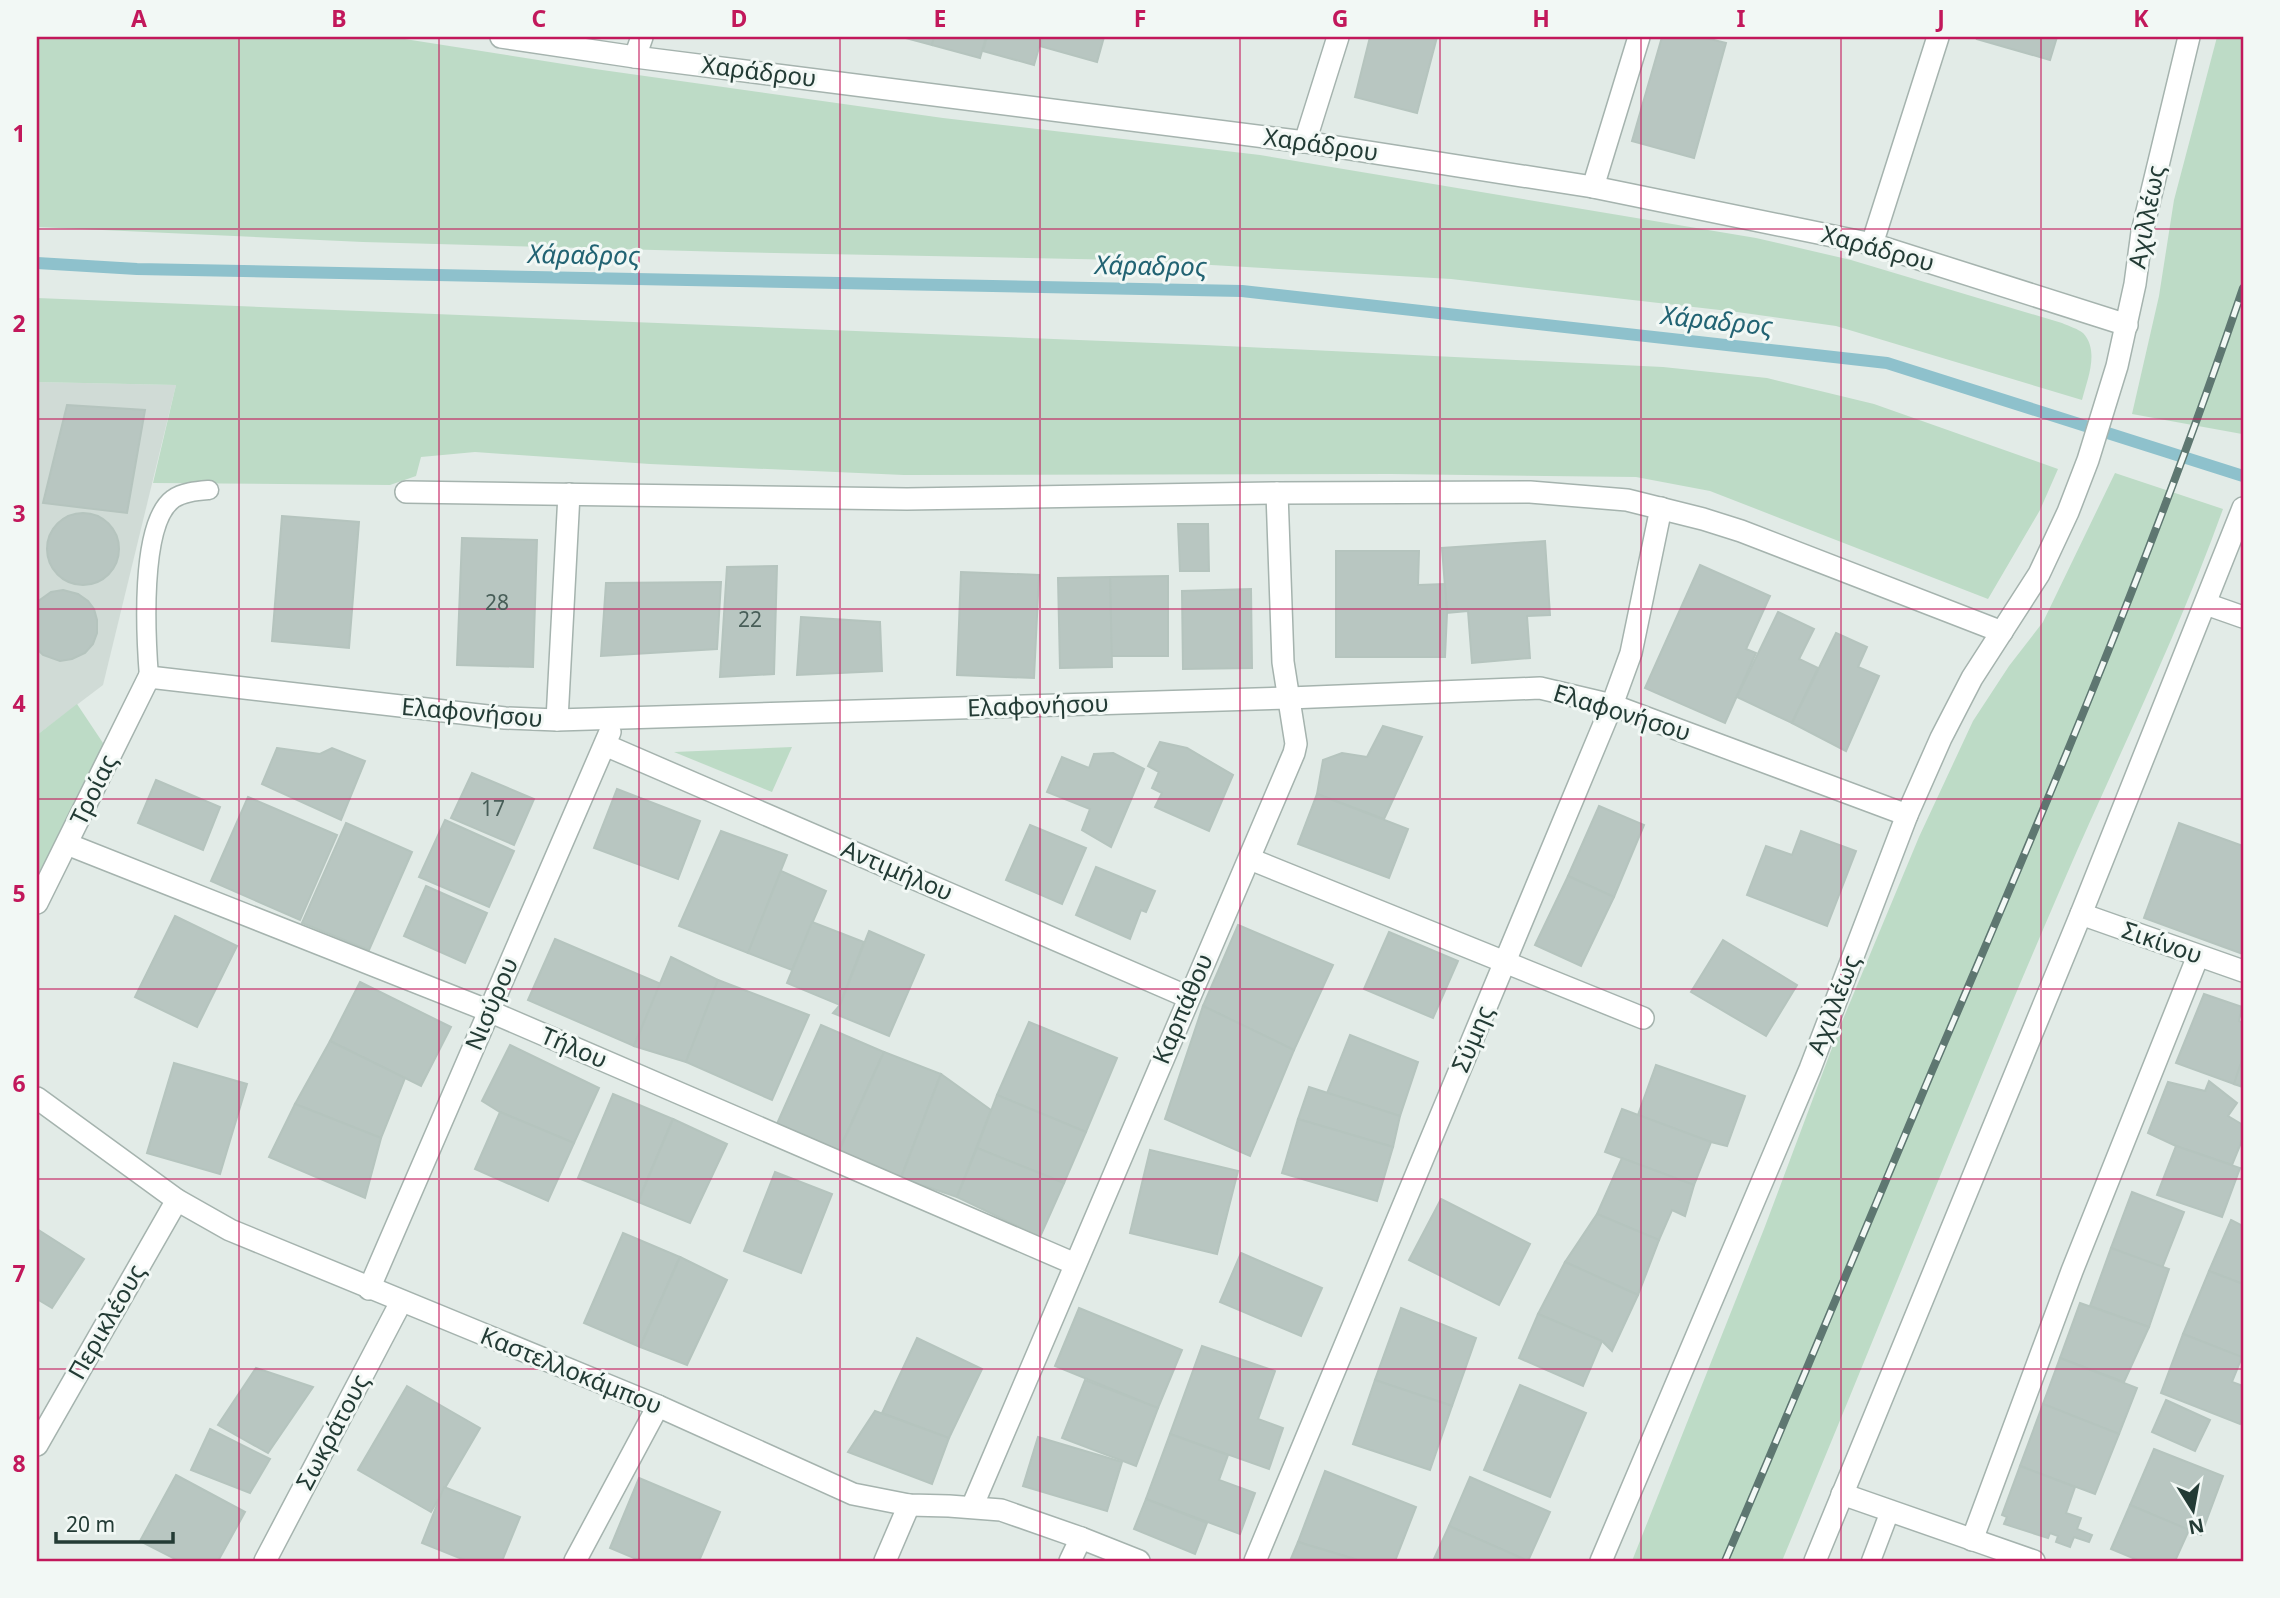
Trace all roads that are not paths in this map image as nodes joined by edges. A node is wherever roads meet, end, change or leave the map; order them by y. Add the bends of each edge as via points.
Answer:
1 (501, 37) edge
2 (1338, 37) edge
3 (1639, 37) edge
4 (1938, 37) edge
5 (2189, 37) edge
6 (639, 47) edge
7 (1305, 142) junction
8 (1592, 187) junction
9 (1872, 244) junction
10 (2127, 325) junction
11 (209, 489) dead end
12 (406, 492) dead end
13 (1277, 492) junction
14 (569, 494) junction
15 (1661, 508) junction
16 (2243, 508) edge
17 (2206, 604) junction
18 (2243, 617) edge
19 (2002, 632) junction
20 (149, 677) junction
21 (1289, 698) junction
22 (1612, 705) junction
23 (614, 719) junction
24 (557, 720) junction
25 (605, 745) junction
26 (1907, 815) junction
27 (67, 844) junction
28 (1250, 859) junction
29 (37, 903) edge
30 (2081, 914) junction
31 (2198, 956) junction
32 (1505, 961) junction
33 (2243, 971) edge
34 (1188, 997) junction
35 (489, 1012) junction
36 (1643, 1018) dead end
37 (37, 1098) edge
38 (177, 1200) junction
39 (1075, 1264) junction
40 (369, 1289) junction
41 (401, 1302) junction
42 (658, 1406) junction
43 (37, 1445) edge
44 (1842, 1494) junction
45 (909, 1505) junction
46 (972, 1507) junction
47 (1890, 1511) junction
48 (1081, 1538) junction
49 (1972, 1541) junction
50 (265, 1561) edge
51 (575, 1561) edge
52 (885, 1561) edge
53 (1070, 1561) edge
54 (1139, 1561) edge
55 (1255, 1561) edge
56 (1601, 1561) edge
57 (1815, 1561) edge
58 (1871, 1561) edge
59 (2034, 1561) edge

1 - 6 street, Χαράδρου
2 - 7 street
3 - 8 street
4 - 9 street
5 - 10 street, Αχιλλέως via 2142,232
6 - 7 street, Χαράδρου
7 - 8 street, Χαράδρου
8 - 9 street, Χαράδρου
9 - 10 street, Χαράδρου
10 - 19 street, Αχιλλέως via 2088,460 2053,547
11 - 20 lane via 174,498 160,517 146,588
12 - 14 street
13 - 14 street via 907,499
13 - 15 street via 1530,492 1627,500
13 - 21 street, Καρπάθου via 1281,634
14 - 24 street
15 - 19 street via 1741,531
15 - 22 street, Σύμης via 1631,653
16 - 17 street
17 - 18 street
17 - 30 street
19 - 26 street, Αχιλλέως via 1958,703
20 - 24 street, Ελαφονήσου
20 - 27 street, Τροίας
21 - 22 street, Ελαφονήσου via 1540,688
21 - 23 street, Ελαφονήσου
21 - 28 street, Καρπάθου via 1294,753
22 - 26 street, Ελαφονήσου
22 - 32 street, Σύμης
23 - 24 street, Ελαφονήσου
23 - 25 street, Νισύρου
25 - 34 street, Αντιμήλου
25 - 35 street, Νισύρου
26 - 56 street, Αχιλλέως via 1810,1069
27 - 29 street, Τροίας
27 - 35 street, Τήλου
28 - 32 street
28 - 34 street, Καρπάθου
30 - 31 street, Σικίνου
30 - 44 street
31 - 33 street, Σικίνου
31 - 49 street via 2072,1271
32 - 36 street
32 - 55 street, Σύμης
34 - 39 street, Καρπάθου
35 - 39 street, Τήλου
35 - 40 street, Νισύρου
37 - 38 street, Καστελλοκάμπου
38 - 40 street, Καστελλοκάμπου via 230,1230
38 - 43 street, Περικλέους
39 - 46 street, Καρπάθου
40 - 41 street, Καστελλοκάμπου
41 - 42 street, Καστελλοκάμπου
41 - 50 street, Σωκράτους
42 - 45 street, Καστελλοκάμπου via 853,1494
42 - 51 street
44 - 47 street
44 - 57 street
45 - 46 street, Καστελλοκάμπου
45 - 52 street
46 - 48 street, Καστελλοκάμπου via 1001,1510
47 - 49 street
47 - 58 lane
48 - 53 street
48 - 54 street, Καστελλοκάμπου
49 - 59 street

